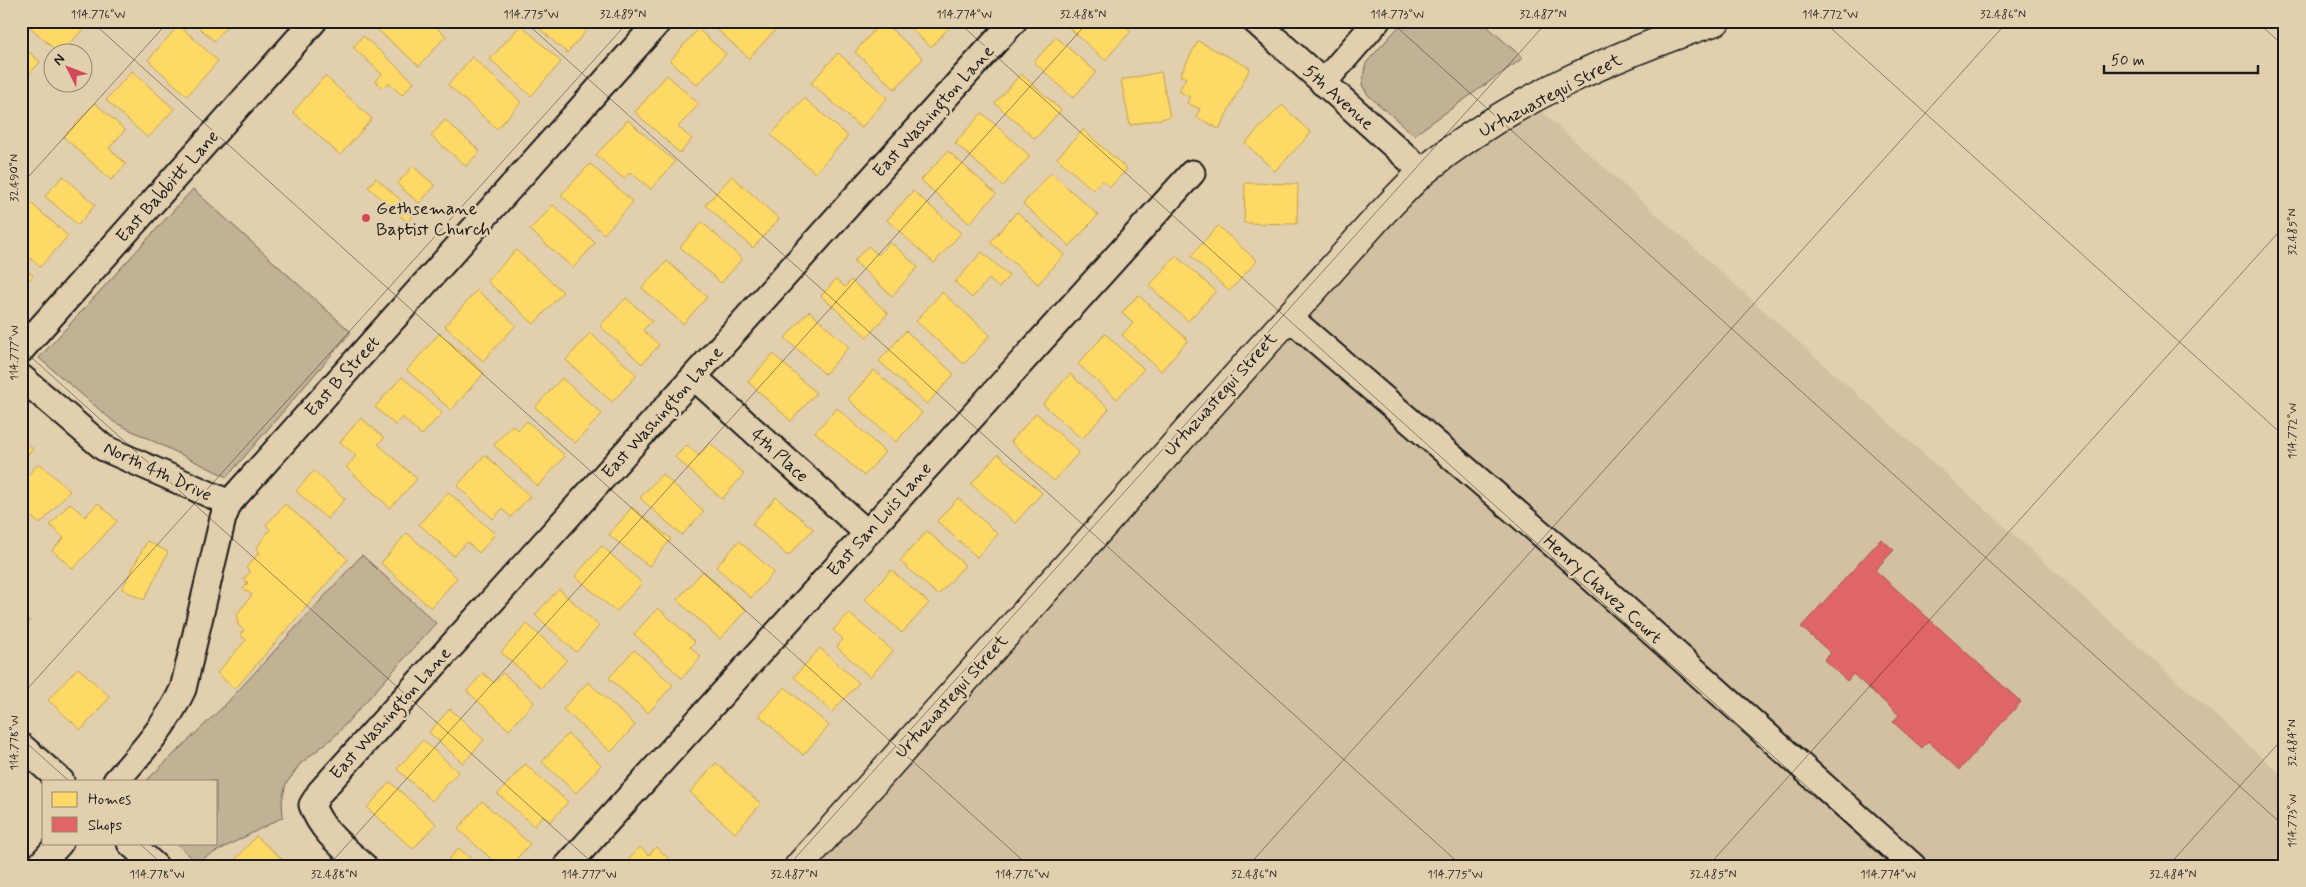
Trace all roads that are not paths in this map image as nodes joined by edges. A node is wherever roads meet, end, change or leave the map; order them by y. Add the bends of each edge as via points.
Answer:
1 (314, 21) edge
2 (658, 21) edge
3 (1014, 21) edge
4 (1255, 21) edge
5 (1377, 21) edge
6 (1716, 21) edge
7 (1323, 83) junction
8 (1423, 172) junction
9 (1192, 173) dead end
10 (1289, 317) junction
11 (21, 350) edge
12 (21, 377) edge
13 (694, 377) junction
14 (229, 503) junction
15 (866, 532) junction
16 (21, 746) edge
17 (59, 780) edge
18 (117, 780) edge
19 (59, 844) edge
20 (131, 844) edge
21 (39, 866) edge
22 (155, 866) edge
23 (364, 866) edge
24 (567, 866) edge
25 (799, 866) edge
26 (1913, 866) edge

1 - 11 street, East Babbitt Lane
2 - 14 street, East B Street
3 - 13 street, East Washington Lane
4 - 7 street, 5th Avenue
5 - 7 street
6 - 8 main road, Urtuzuastegui Street via 1572,79 1474,134
7 - 8 street, 5th Avenue
8 - 10 main road, Urtuzuastegui Street
9 - 15 street, East San Luis Lane
10 - 25 main road, Urtuzuastegui Street
10 - 26 street, Henry Chavez Court via 1567,556
12 - 14 street, North 4th Drive via 104,448
13 - 15 street, 4th Place
13 - 23 street, East Washington Lane via 330,780 312,805 325,830
14 - 18 street, East B Street via 183,689 161,727
15 - 24 street, East San Luis Lane
16 - 17 street
19 - 21 street
20 - 22 street

